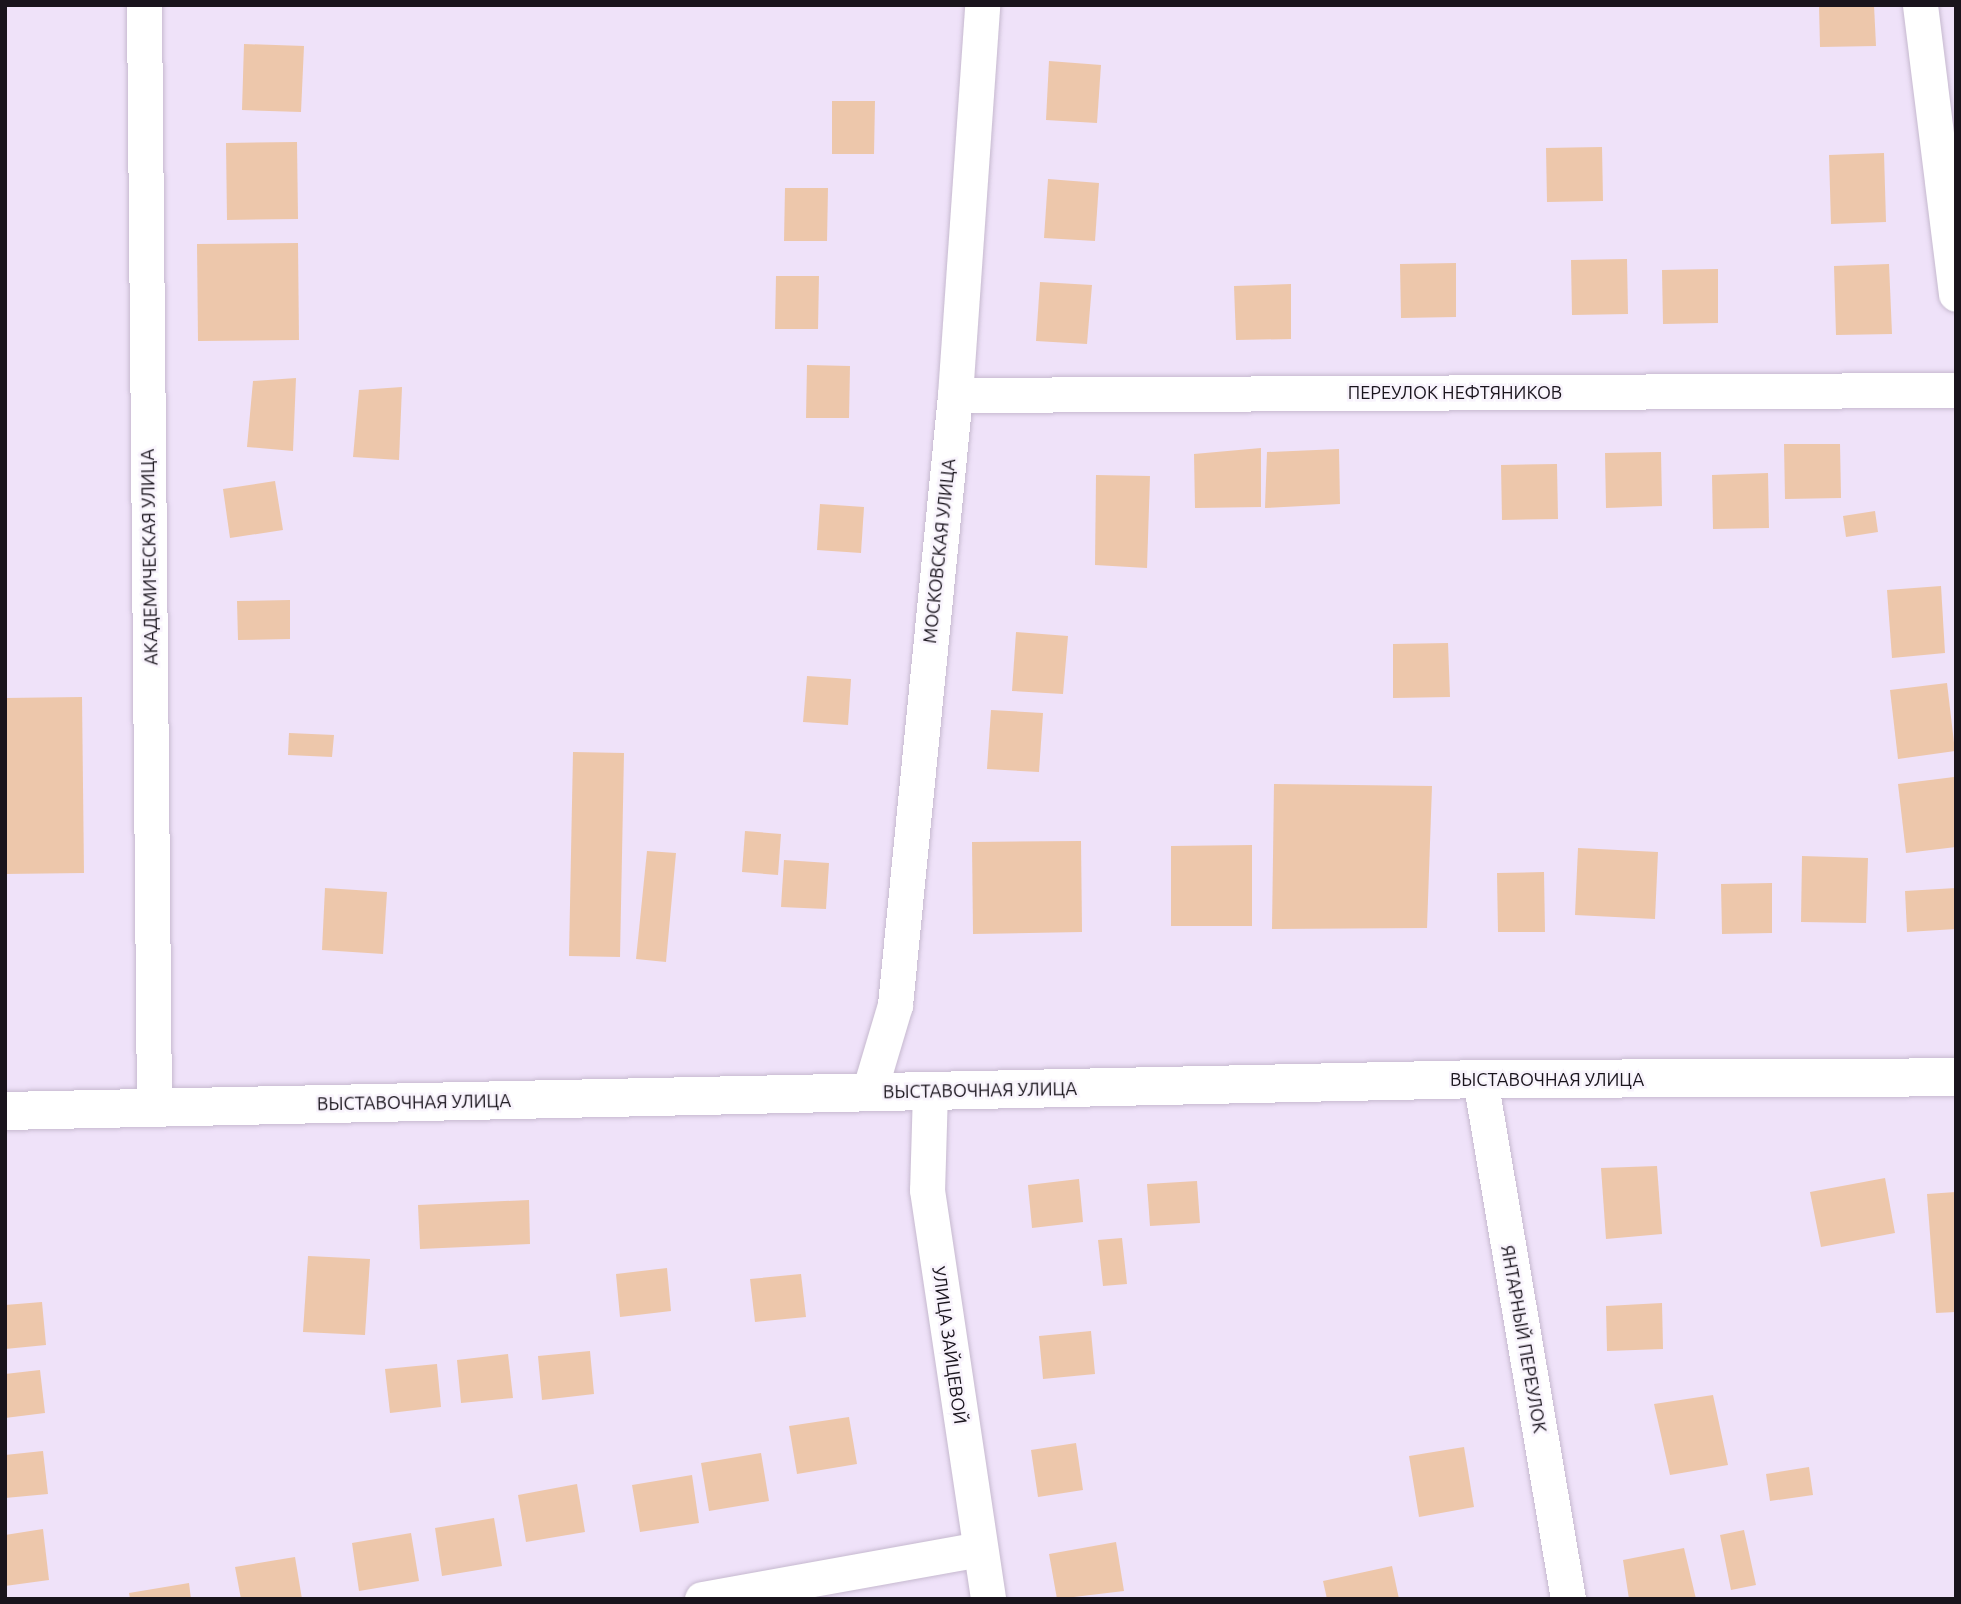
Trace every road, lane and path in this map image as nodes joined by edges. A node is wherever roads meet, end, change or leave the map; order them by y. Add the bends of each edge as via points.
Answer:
1 (144, 5) edge
2 (982, 5) edge
3 (1920, 5) edge
4 (1956, 294) edge
5 (1956, 390) edge
6 (955, 395) junction
7 (1956, 1077) edge
8 (1480, 1079) junction
9 (930, 1091) junction
10 (869, 1092) junction
11 (154, 1108) junction
12 (5, 1111) edge
13 (980, 1549) junction
14 (702, 1599) edge
15 (988, 1599) edge
16 (1568, 1599) edge

1 - 11 street, АКАДЕМИЧЕСКАЯ УЛИЦА
2 - 6 street, МОСКОВСКАЯ УЛИЦА
3 - 4 street
5 - 6 street, ПЕРЕУЛОК НЕФТЯНИКОВ
6 - 10 street, МОСКОВСКАЯ УЛИЦА via 895,1004
7 - 8 street, ВЫСТАВОЧНАЯ УЛИЦА
8 - 9 street, ВЫСТАВОЧНАЯ УЛИЦА
8 - 16 street, ЯНТАРНЫЙ ПЕРЕУЛОК
9 - 10 street, ВЫСТАВОЧНАЯ УЛИЦА
9 - 13 street, УЛИЦА ЗАЙЦЕВОЙ via 927,1190
10 - 11 street, ВЫСТАВОЧНАЯ УЛИЦА
11 - 12 street, ВЫСТАВОЧНАЯ УЛИЦА
13 - 14 street
13 - 15 street, УЛИЦА ЗАЙЦЕВОЙ

